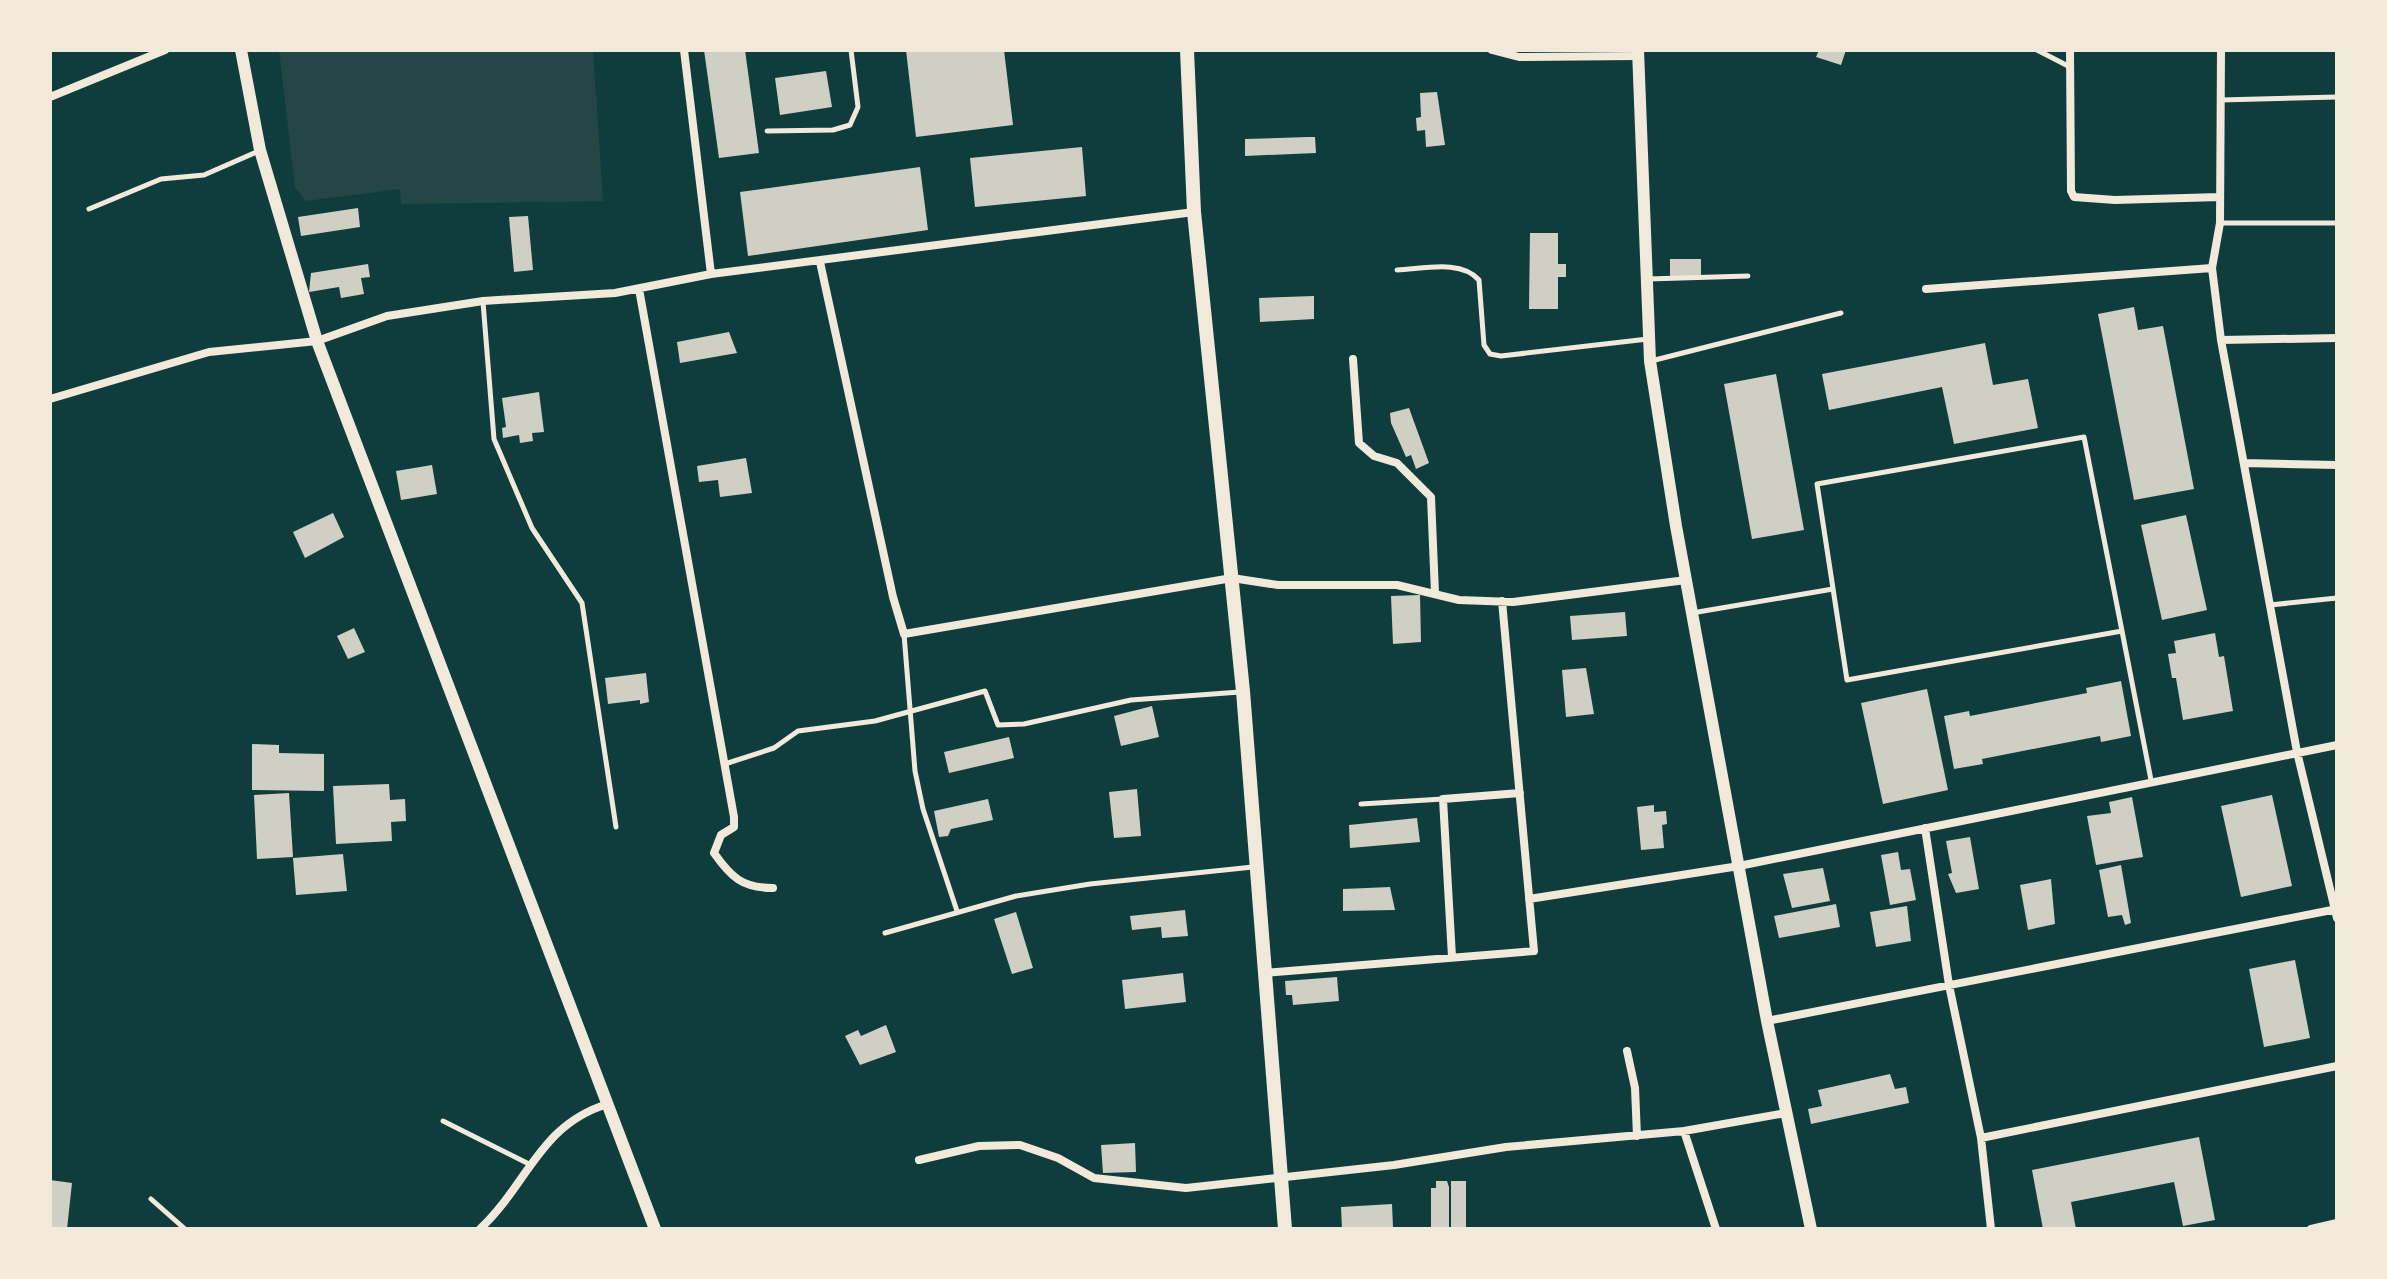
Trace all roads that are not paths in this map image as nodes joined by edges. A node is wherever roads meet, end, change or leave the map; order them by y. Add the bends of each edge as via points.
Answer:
1 (165, 50) edge
2 (241, 50) edge
3 (684, 50) edge
4 (851, 50) edge
5 (1187, 50) edge
6 (1492, 50) edge
7 (2037, 50) edge
8 (2070, 50) edge
9 (2221, 50) edge
10 (1638, 53) edge
11 (2070, 67) junction
12 (50, 97) edge
13 (2337, 97) edge
14 (2219, 100) junction
15 (767, 131) dead end
16 (260, 150) junction
17 (2220, 197) junction
18 (89, 209) dead end
19 (1194, 212) junction
20 (2220, 223) junction
21 (2337, 223) edge
22 (820, 262) junction
23 (2212, 268) junction
24 (1397, 270) dead end
25 (711, 274) junction
26 (1748, 276) dead end
27 (1647, 279) junction
28 (639, 289) junction
29 (1926, 289) dead end
30 (483, 301) junction
31 (1841, 313) dead end
32 (2337, 338) edge
33 (1649, 339) junction
34 (2221, 340) junction
35 (317, 341) junction
36 (1353, 359) dead end
37 (1650, 361) junction
38 (50, 399) edge
39 (2244, 463) junction
40 (2337, 465) edge
41 (1232, 578) junction
42 (1686, 580) junction
43 (1833, 589) junction
44 (1435, 593) junction
45 (2337, 598) edge
46 (1502, 601) junction
47 (2270, 605) junction
48 (1692, 613) junction
49 (2122, 631) junction
50 (904, 634) junction
51 (1243, 691) junction
52 (912, 710) junction
53 (2337, 745) edge
54 (2297, 752) junction
55 (724, 764) junction
56 (2151, 780) junction
57 (1520, 793) junction
58 (1443, 799) junction
59 (1361, 804) dead end
60 (616, 827) dead end
61 (1925, 828) junction
62 (1739, 866) junction
63 (1257, 867) junction
64 (773, 888) dead end
65 (1529, 899) junction
66 (957, 911) junction
67 (2336, 912) edge
68 (885, 933) dead end
69 (1452, 957) junction
70 (1265, 973) junction
71 (1949, 985) junction
72 (1767, 1021) junction
73 (1627, 1051) dead end
74 (2337, 1066) edge
75 (608, 1104) junction
76 (1786, 1113) junction
77 (443, 1121) dead end
78 (1684, 1131) junction
79 (1637, 1136) junction
80 (1981, 1138) junction
81 (919, 1160) dead end
82 (531, 1166) junction
83 (1281, 1176) junction
84 (151, 1199) dead end
85 (2337, 1223) edge
86 (185, 1229) edge
87 (480, 1229) edge
88 (655, 1229) edge
89 (1285, 1229) edge
90 (1716, 1229) edge
91 (1811, 1229) edge
92 (1991, 1229) edge
93 (2311, 1229) edge

1 - 12 street
2 - 16 street
3 - 25 street
4 - 15 lane via 858,107 850,125
5 - 19 main road
6 - 10 street via 1519,57
7 - 11 lane
8 - 11 street
9 - 14 street
10 - 27 street
11 - 17 street via 2074,197
13 - 14 lane
14 - 17 street
16 - 18 lane via 204,175 161,179
16 - 35 street
17 - 20 street
19 - 22 street
19 - 41 main road
20 - 21 lane
20 - 23 street
22 - 25 street
22 - 50 street
23 - 29 street
23 - 34 street
24 - 33 lane via 1460,267 1473,272 1479,280 1484,345 1490,354
25 - 28 street
26 - 27 lane
27 - 33 street
28 - 30 street
28 - 55 street
30 - 35 street via 387,316
30 - 60 lane via 494,439 532,528 582,603
31 - 37 lane
32 - 34 street
33 - 37 street
34 - 39 street
35 - 38 street via 209,352
35 - 75 street
36 - 44 street via 1359,443 1374,456 1397,463 1431,497
37 - 42 street
39 - 40 street
39 - 47 street
41 - 44 street via 1278,585 1397,585
41 - 50 street
41 - 51 main road
42 - 46 street
42 - 48 street
43 - 48 lane
43 - 49 lane via 1847,680
43 - 49 lane via 1817,484 2084,437
44 - 46 street via 1459,600
45 - 47 lane
46 - 57 street
47 - 54 street
48 - 62 street
49 - 56 lane
50 - 52 lane
51 - 52 lane via 1131,700 1024,724 998,725 985,691
51 - 63 main road
52 - 55 lane via 875,721 798,731 774,748
52 - 66 lane via 923,809
53 - 54 street
54 - 56 street
54 - 67 street
55 - 64 street via 734,827 721,835 714,853 732,878 747,886
56 - 61 street
57 - 58 street
57 - 65 street
58 - 59 lane
58 - 69 street
61 - 62 street
61 - 71 street
62 - 65 street
62 - 72 street
63 - 66 lane via 1090,884
63 - 70 main road
65 - 69 street via 1534,951
66 - 68 lane
67 - 71 street
69 - 70 street
70 - 83 main road
71 - 72 street
71 - 80 street
72 - 76 street
73 - 79 street
74 - 80 street
75 - 82 street via 572,1119
75 - 88 street
76 - 78 street
76 - 91 street
77 - 82 lane
78 - 79 street
78 - 90 street
79 - 83 street
80 - 92 street
81 - 83 street via 979,1146 1020,1145 1094,1178 1150,1185 1186,1188
82 - 87 street via 505,1205
83 - 89 main road
84 - 86 lane
85 - 93 street

